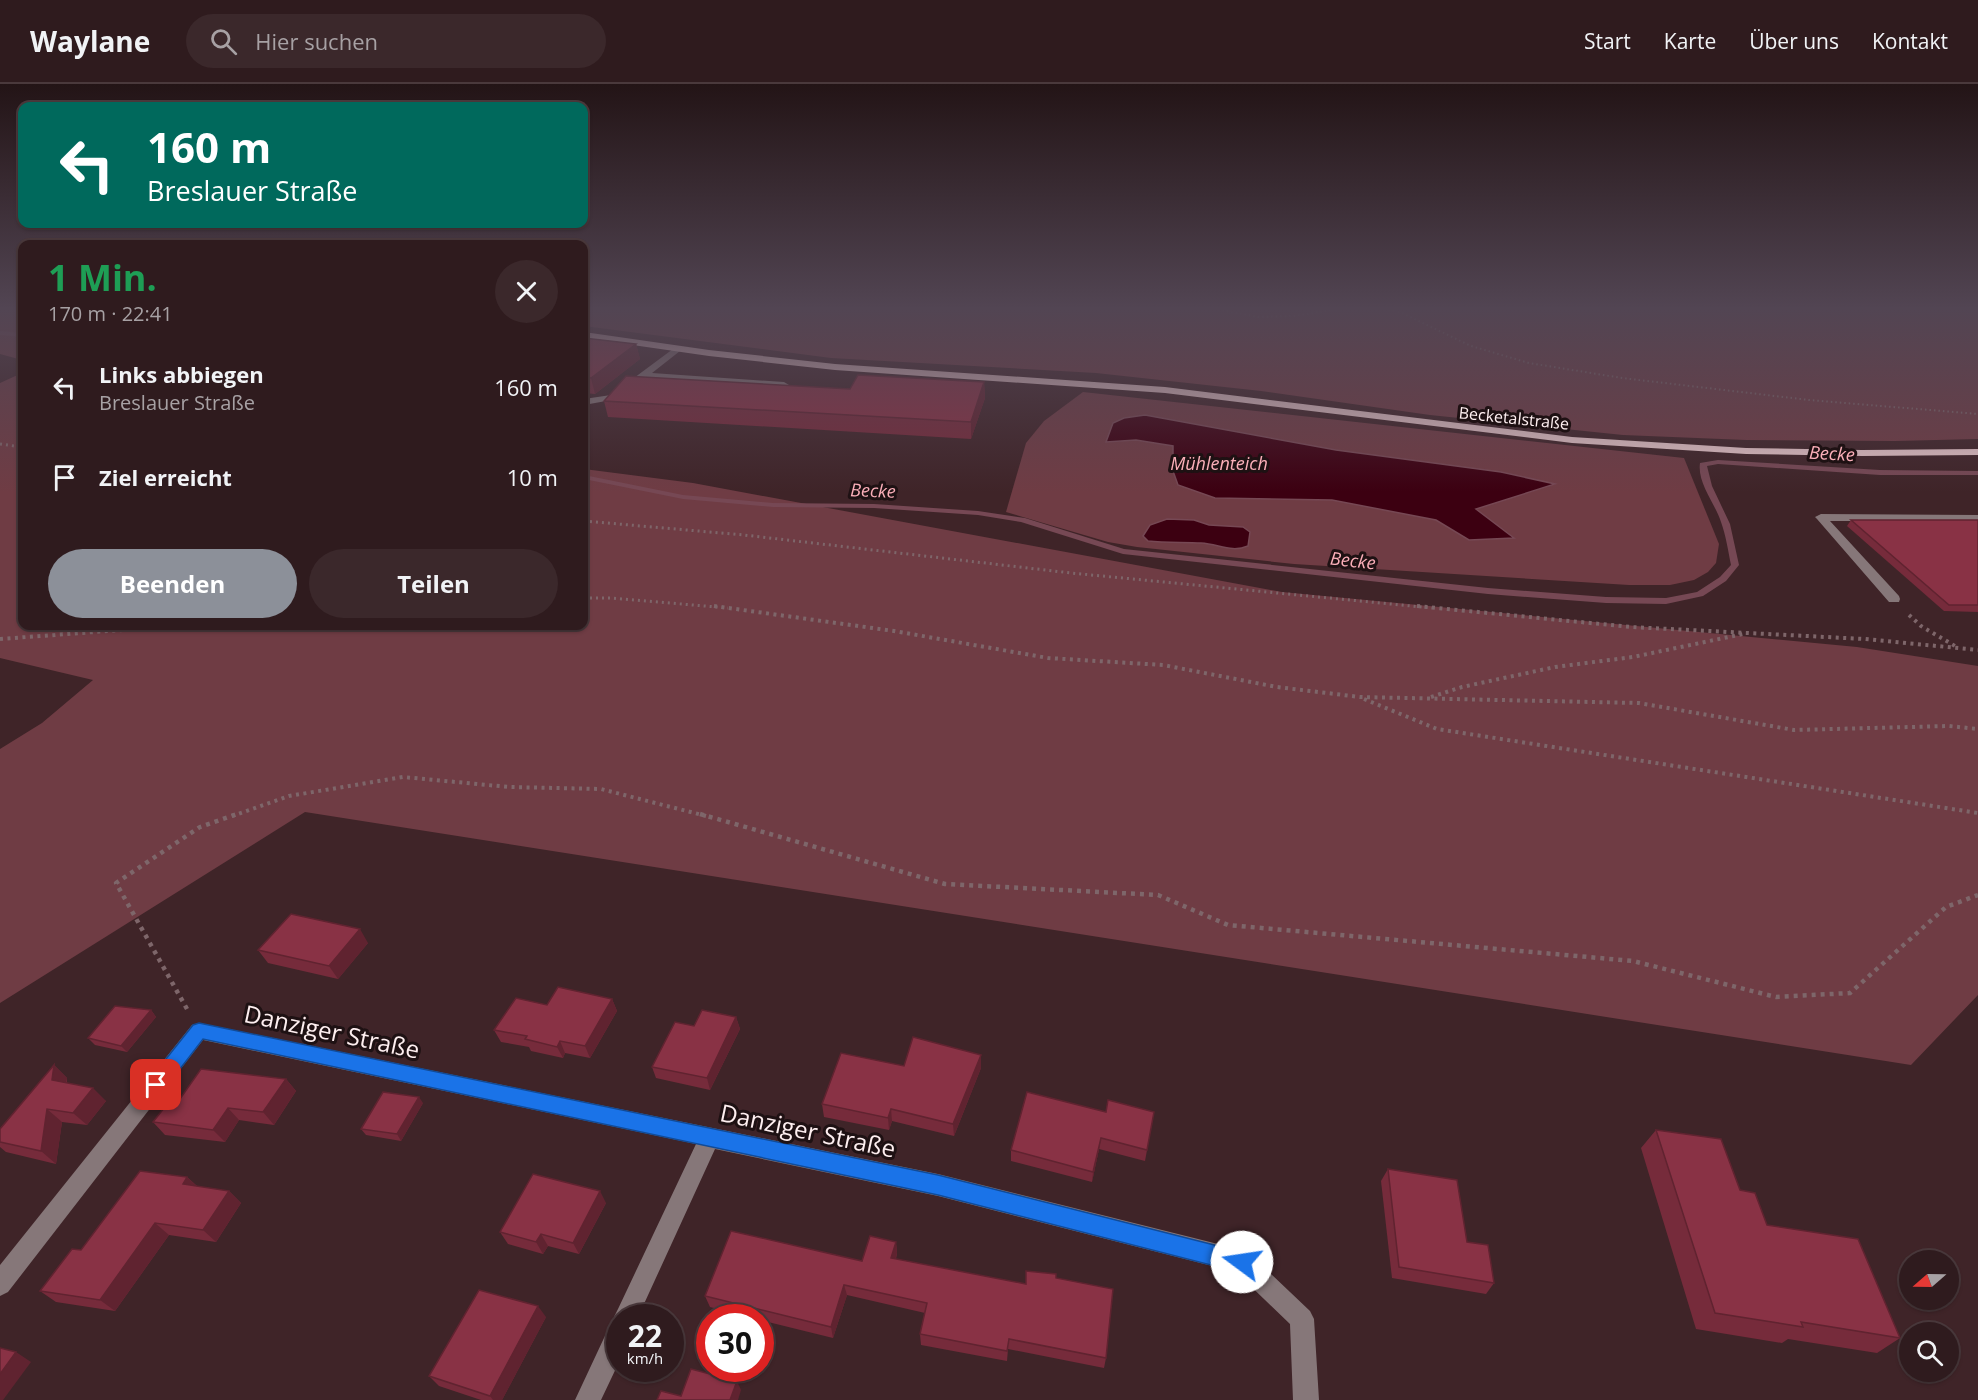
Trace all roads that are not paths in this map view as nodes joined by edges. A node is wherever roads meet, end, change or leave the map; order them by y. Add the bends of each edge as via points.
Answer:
1 (650, 369) edge
2 (878, 369) edge
3 (643, 375) junction
4 (798, 387) edge
5 (588, 401) edge
6 (1978, 452) edge
7 (1978, 518) edge
8 (1894, 599) road end
9 (710, 1137) junction
10 (0, 1284) edge
11 (633, 1304) edge
12 (606, 1362) edge
13 (588, 1400) edge
14 (1306, 1400) edge

1 - 3 street
2 - 6 main road, Becketalstraße via 1164,390 1515,434 1628,444 1787,453
3 - 4 street
3 - 5 street via 614,397
7 - 8 street via 1821,517
9 - 10 street, Danziger Straße via 199,1031
9 - 11 street
9 - 14 street, Danziger Straße via 938,1185 1242,1262 1302,1318
12 - 13 street

